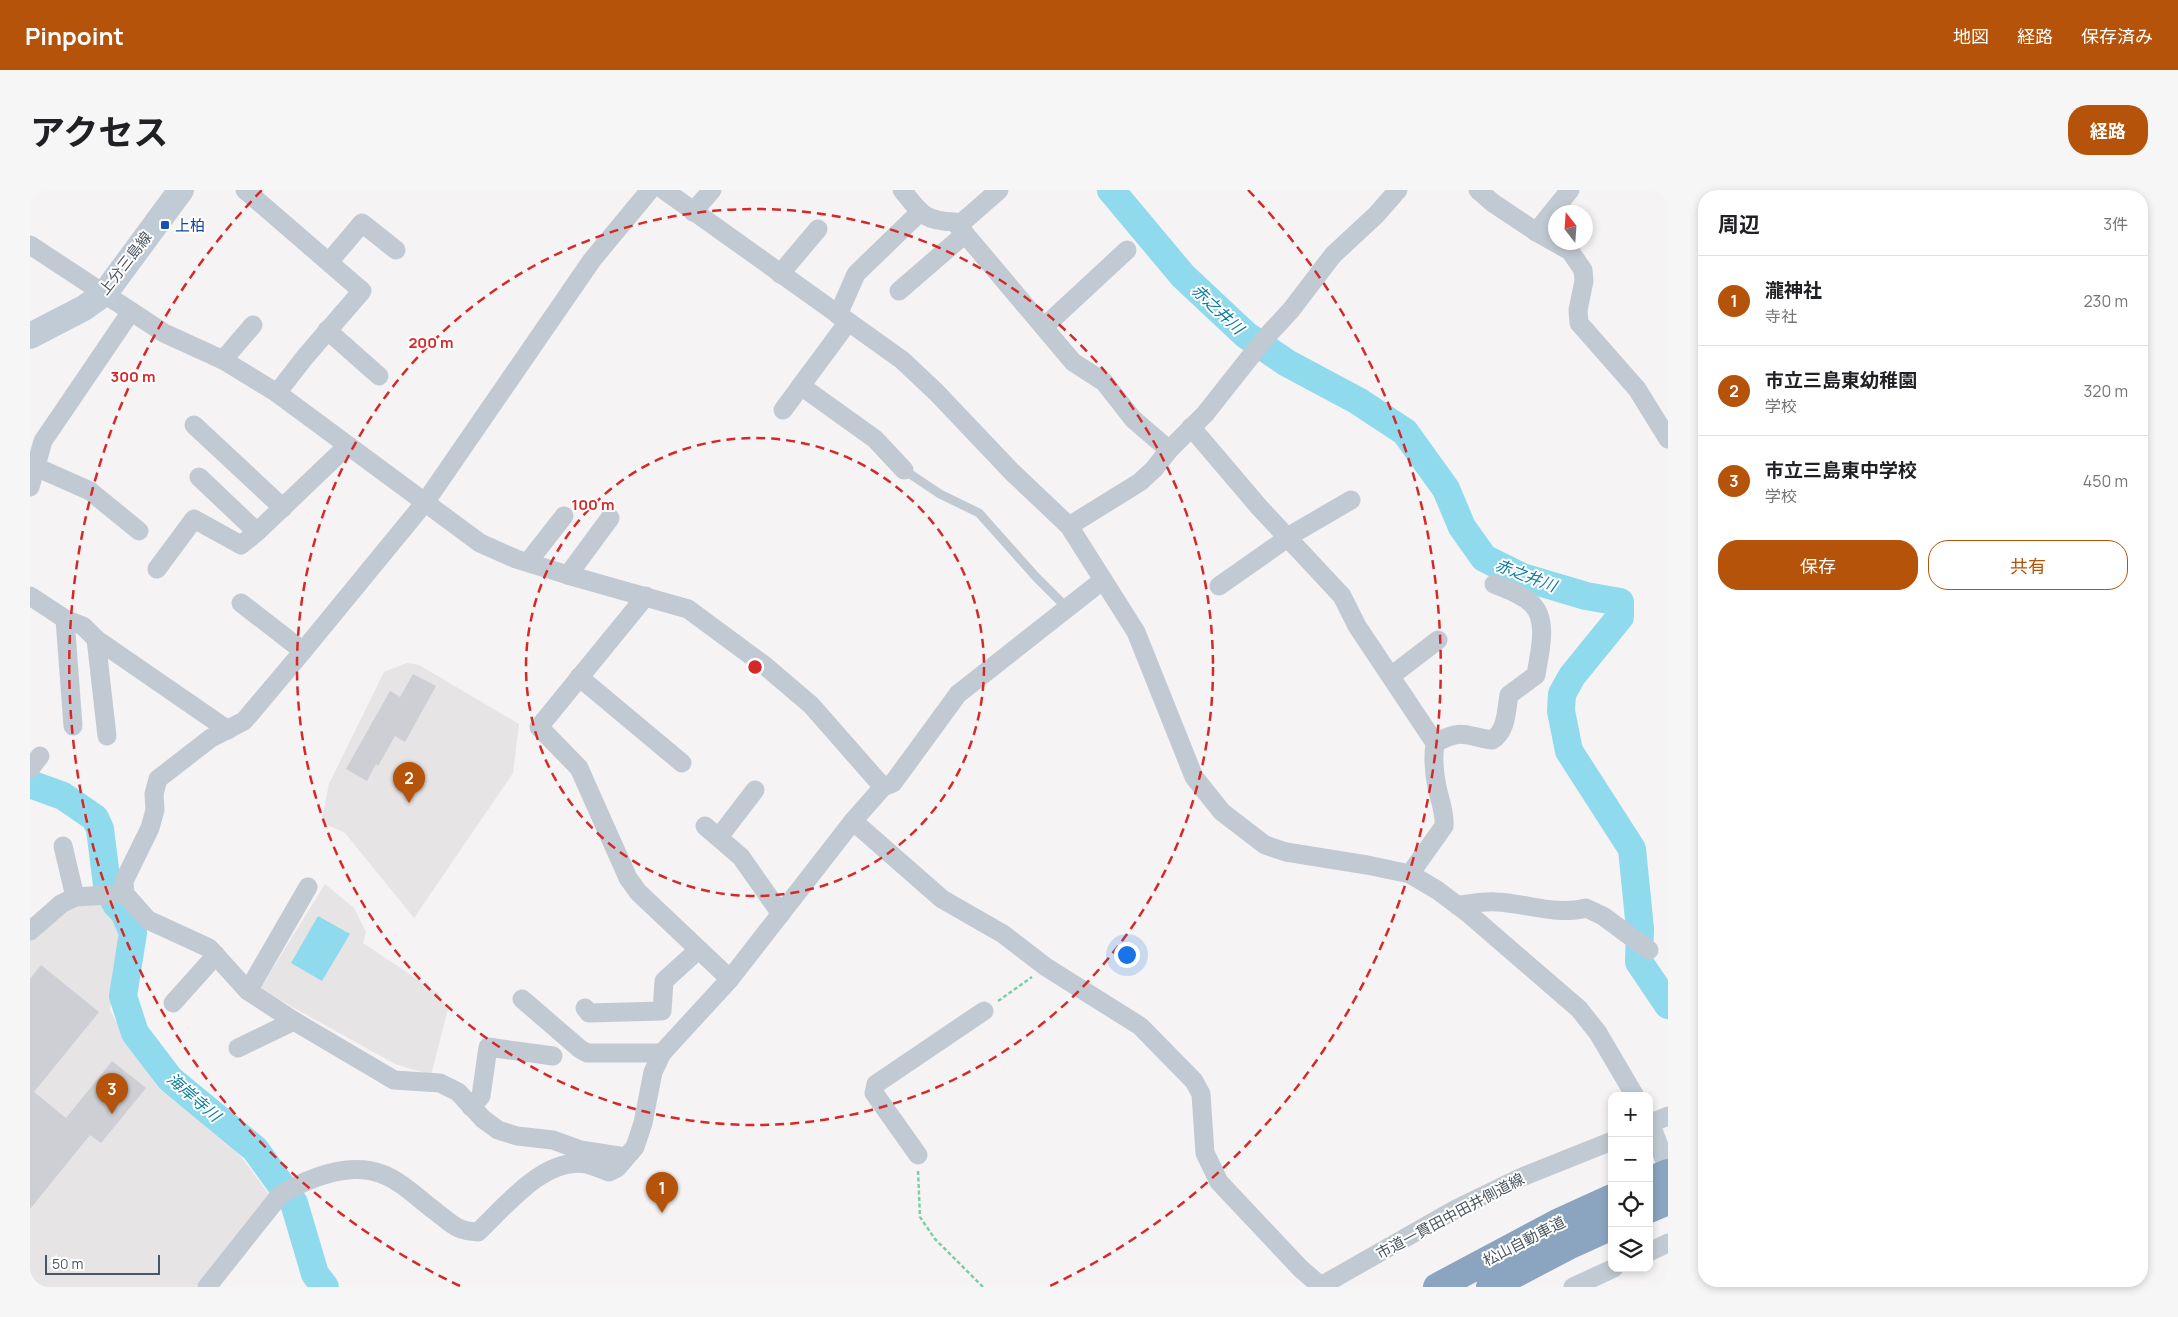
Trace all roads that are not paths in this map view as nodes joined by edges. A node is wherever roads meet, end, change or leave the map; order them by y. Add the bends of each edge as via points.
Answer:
1 (181, 190) edge
2 (245, 190) edge
3 (650, 190) edge
4 (664, 190) edge
5 (712, 190) edge
6 (902, 190) edge
7 (999, 190) edge
8 (1478, 190) edge
9 (1570, 190) edge
10 (1396, 191) edge
11 (693, 212) junction
12 (920, 212) junction
13 (818, 228) dead end
14 (962, 230) junction
15 (1536, 232) junction
16 (30, 245) edge
17 (396, 250) dead end
18 (1127, 250) dead end
19 (329, 262) junction
20 (780, 274) junction
21 (899, 290) dead end
22 (105, 293) junction
23 (130, 312) junction
24 (843, 319) junction
25 (253, 325) dead end
26 (1044, 327) junction
27 (327, 330) junction
28 (30, 336) edge
29 (223, 360) junction
30 (379, 376) dead end
31 (801, 386) junction
32 (277, 393) junction
33 (783, 410) dead end
34 (194, 425) dead end
35 (1191, 427) junction
36 (1668, 439) edge
37 (347, 446) junction
38 (1169, 450) junction
39 (36, 467) junction
40 (904, 470) joint
41 (199, 478) dead end
42 (30, 486) edge
43 (1351, 500) dead end
44 (426, 501) junction
45 (283, 508) junction
46 (564, 516) dead end
47 (610, 518) dead end
48 (1069, 526) junction
49 (139, 531) dead end
50 (257, 532) junction
51 (1289, 539) junction
52 (528, 562) junction
53 (157, 569) dead end
54 (568, 575) junction
55 (1103, 580) junction
56 (1494, 584) dead end
57 (1219, 586) dead end
58 (30, 596) edge
59 (646, 596) junction
60 (241, 603) dead end
61 (1067, 608) junction
62 (64, 619) junction
63 (96, 639) junction
64 (1438, 640) dead end
65 (303, 651) junction
66 (1391, 676) junction
67 (579, 677) junction
68 (73, 726) dead end
69 (228, 730) junction
70 (107, 736) dead end
71 (1435, 743) junction
72 (682, 763) dead end
73 (883, 787) junction
74 (755, 790) dead end
75 (852, 821) junction
76 (63, 846) dead end
77 (1410, 874) junction
78 (308, 887) dead end
79 (114, 894) junction
80 (75, 897) junction
81 (1457, 905) junction
82 (781, 914) junction
83 (30, 931) edge
84 (698, 950) junction
85 (1649, 950) dead end
86 (216, 955) junction
87 (730, 979) junction
88 (248, 991) junction
89 (522, 1000) dead end
90 (173, 1003) dead end
91 (585, 1008) dead end
92 (984, 1011) road end
93 (294, 1021) junction
94 (238, 1048) dead end
95 (662, 1053) junction
96 (553, 1056) dead end
97 (1633, 1092) edge
98 (471, 1107) junction
99 (1654, 1121) edge
100 (1608, 1142) edge
101 (918, 1155) road end
102 (626, 1158) junction
103 (1661, 1188) edge
104 (1608, 1200) edge
105 (1610, 1227) edge
106 (1668, 1243) edge
107 (1653, 1250) edge
108 (1608, 1271) edge
109 (206, 1287) edge
110 (1321, 1287) edge
111 (1437, 1287) edge
112 (1490, 1287) edge
113 (1573, 1287) edge

1 - 22 main road, 上分三島線
2 - 19 street
3 - 44 street via 592,260
4 - 11 street
5 - 11 street
6 - 12 street
7 - 14 street
8 - 15 street
9 - 15 street
10 - 35 street via 1376,215 1333,255 1292,310
11 - 20 street
12 - 14 street via 935,222 955,222
12 - 24 street via 856,274
13 - 20 street
14 - 21 street
14 - 26 street
15 - 36 street via 1570,251 1583,270 1579,323 1637,389
16 - 22 street
17 - 19 street via 362,223
18 - 26 street
19 - 27 street via 362,291
20 - 24 street
22 - 23 street
22 - 28 main road, 上分三島線 via 84,308
23 - 29 street via 164,333
23 - 39 street via 43,441
24 - 31 street
24 - 48 street via 902,360
25 - 29 street
26 - 38 street via 1073,362 1104,382 1133,419
27 - 30 street
27 - 32 street
29 - 32 street
31 - 33 street
31 - 40 street via 875,439
32 - 37 street
34 - 45 street
35 - 38 street
35 - 51 street
37 - 44 street
37 - 45 street
38 - 48 street via 1140,482
39 - 42 street
39 - 49 street via 90,491
40 - 61 lane via 940,494 979,513
41 - 50 street
43 - 51 street
44 - 52 street via 480,543
44 - 65 street
45 - 50 street
46 - 52 street
47 - 54 street
48 - 55 street
50 - 53 street via 241,545 194,518
51 - 57 street
51 - 66 street via 1342,596 1357,626
52 - 54 street
54 - 59 street
55 - 61 street
55 - 77 street via 1136,632 1194,777 1222,812 1265,845 1286,852
56 - 71 street via 1533,604 1542,624 1536,675 1509,694 1500,735 1492,740 1463,733 1451,734
58 - 62 street
59 - 67 street
59 - 73 street via 688,608 764,665 811,705
60 - 65 street
61 - 73 street via 958,694 893,783
62 - 63 street via 84,626
62 - 68 street
63 - 69 street
63 - 70 street
64 - 66 street
65 - 69 street via 244,721
66 - 71 street
67 - 72 street
67 - 84 street via 539,727 579,768 628,878 638,892
69 - 79 street via 211,738 158,779 150,828
71 - 77 street via 1433,756 1444,826
73 - 75 street
74 - 82 street via 712,832 741,857
75 - 82 street
75 - 110 street via 942,899 1003,934 1046,967 1140,1026 1194,1081 1201,1094 1205,1152 1219,1182
76 - 80 street
77 - 81 street
78 - 88 street
79 - 80 street
79 - 86 street via 148,920 209,948
80 - 83 street via 61,904
81 - 85 street via 1496,902 1560,911 1586,908 1603,916
81 - 97 street via 1579,1009 1598,1033
82 - 87 street
84 - 87 street
84 - 91 street via 664,981 662,1011 589,1012
86 - 88 street
86 - 90 street
87 - 95 street
88 - 93 street
89 - 95 street via 587,1053
92 - 101 street via 876,1084 874,1093
93 - 94 street
93 - 98 street via 394,1080 440,1083 458,1092
95 - 102 street via 653,1072 635,1147
96 - 98 street via 488,1047 481,1096
98 - 102 street via 498,1130
99 - 103 street
100 - 110 street, 市道一貫田中田井側道線 via 1522,1177 1456,1209
102 - 109 street via 609,1172 586,1164 558,1166 539,1175 478,1232 461,1231 390,1178 368,1169 331,1173 287,1191
104 - 111 highway, 松山自動車道 via 1557,1223
105 - 112 highway, 松山自動車道
106 - 107 street
108 - 113 street

